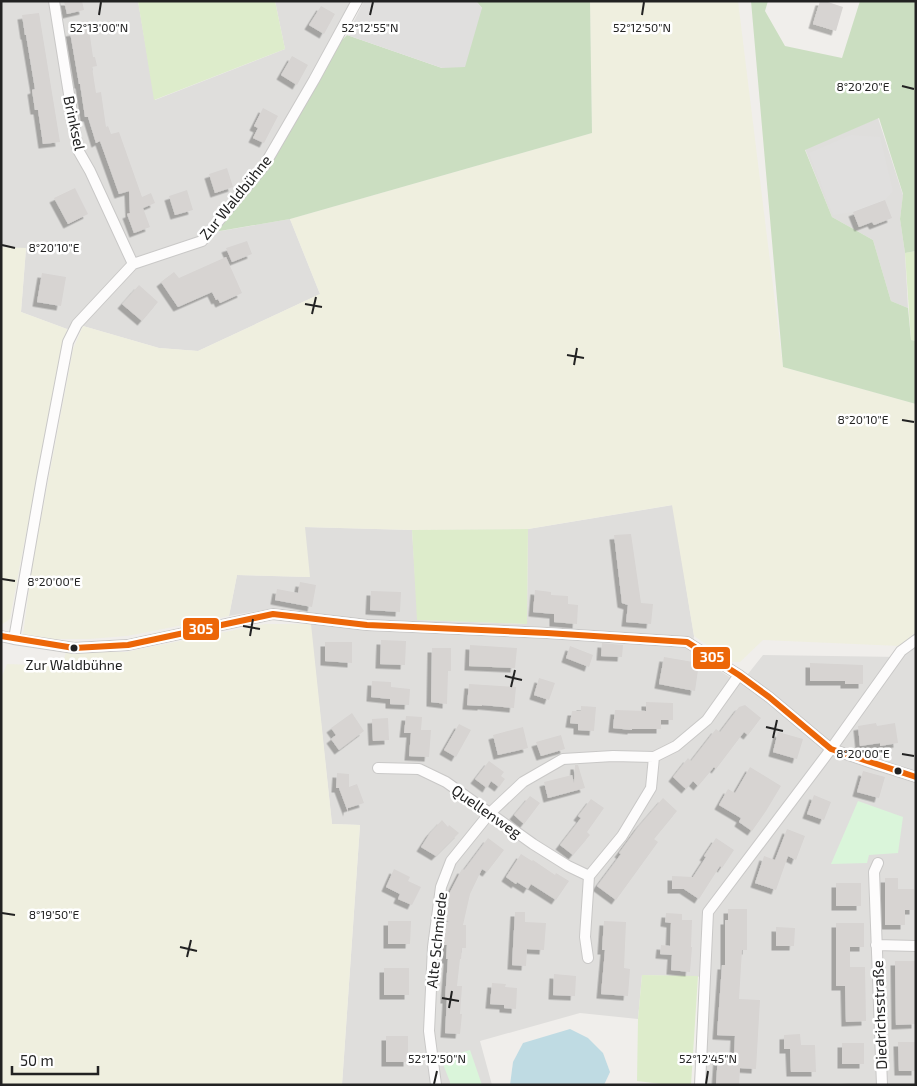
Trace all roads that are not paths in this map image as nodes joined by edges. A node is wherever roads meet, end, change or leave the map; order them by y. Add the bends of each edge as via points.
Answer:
1 (54, 1) edge
2 (357, 1) edge
3 (133, 264) junction
4 (1, 636) edge
5 (14, 640) junction
6 (916, 640) edge
7 (739, 675) junction
8 (830, 749) junction
9 (654, 757) junction
10 (378, 768) dead end
11 (916, 777) edge
12 (489, 814) junction
13 (878, 863) dead end
14 (589, 876) junction
15 (876, 945) junction
16 (916, 946) edge
17 (588, 958) dead end
18 (436, 1085) edge
19 (700, 1085) edge
20 (882, 1085) edge

1 - 3 street, Brinksel via 78,150
2 - 3 street, Zur Waldbühne via 264,166 202,241
3 - 5 street, Zur Waldbühne via 77,324 68,342
4 - 5 street
5 - 7 street via 74,648 128,645 273,614 368,624 688,642
6 - 8 street via 902,651
7 - 8 street
7 - 9 street, Alte Schmiede via 707,720 676,746
8 - 11 street
8 - 19 street via 708,912
9 - 12 street, Alte Schmiede via 563,760 523,782
9 - 14 street via 651,788 622,836
10 - 12 street, Quellenweg via 420,769 446,782
12 - 14 street, Quellenweg via 532,844
12 - 18 street, Alte Schmiede via 451,861 441,886 433,947 429,1031
13 - 15 street, Diedrichsstraße via 874,872
14 - 17 street via 585,938
15 - 16 street, Diedrichsstraße
15 - 20 street, Diedrichsstraße

